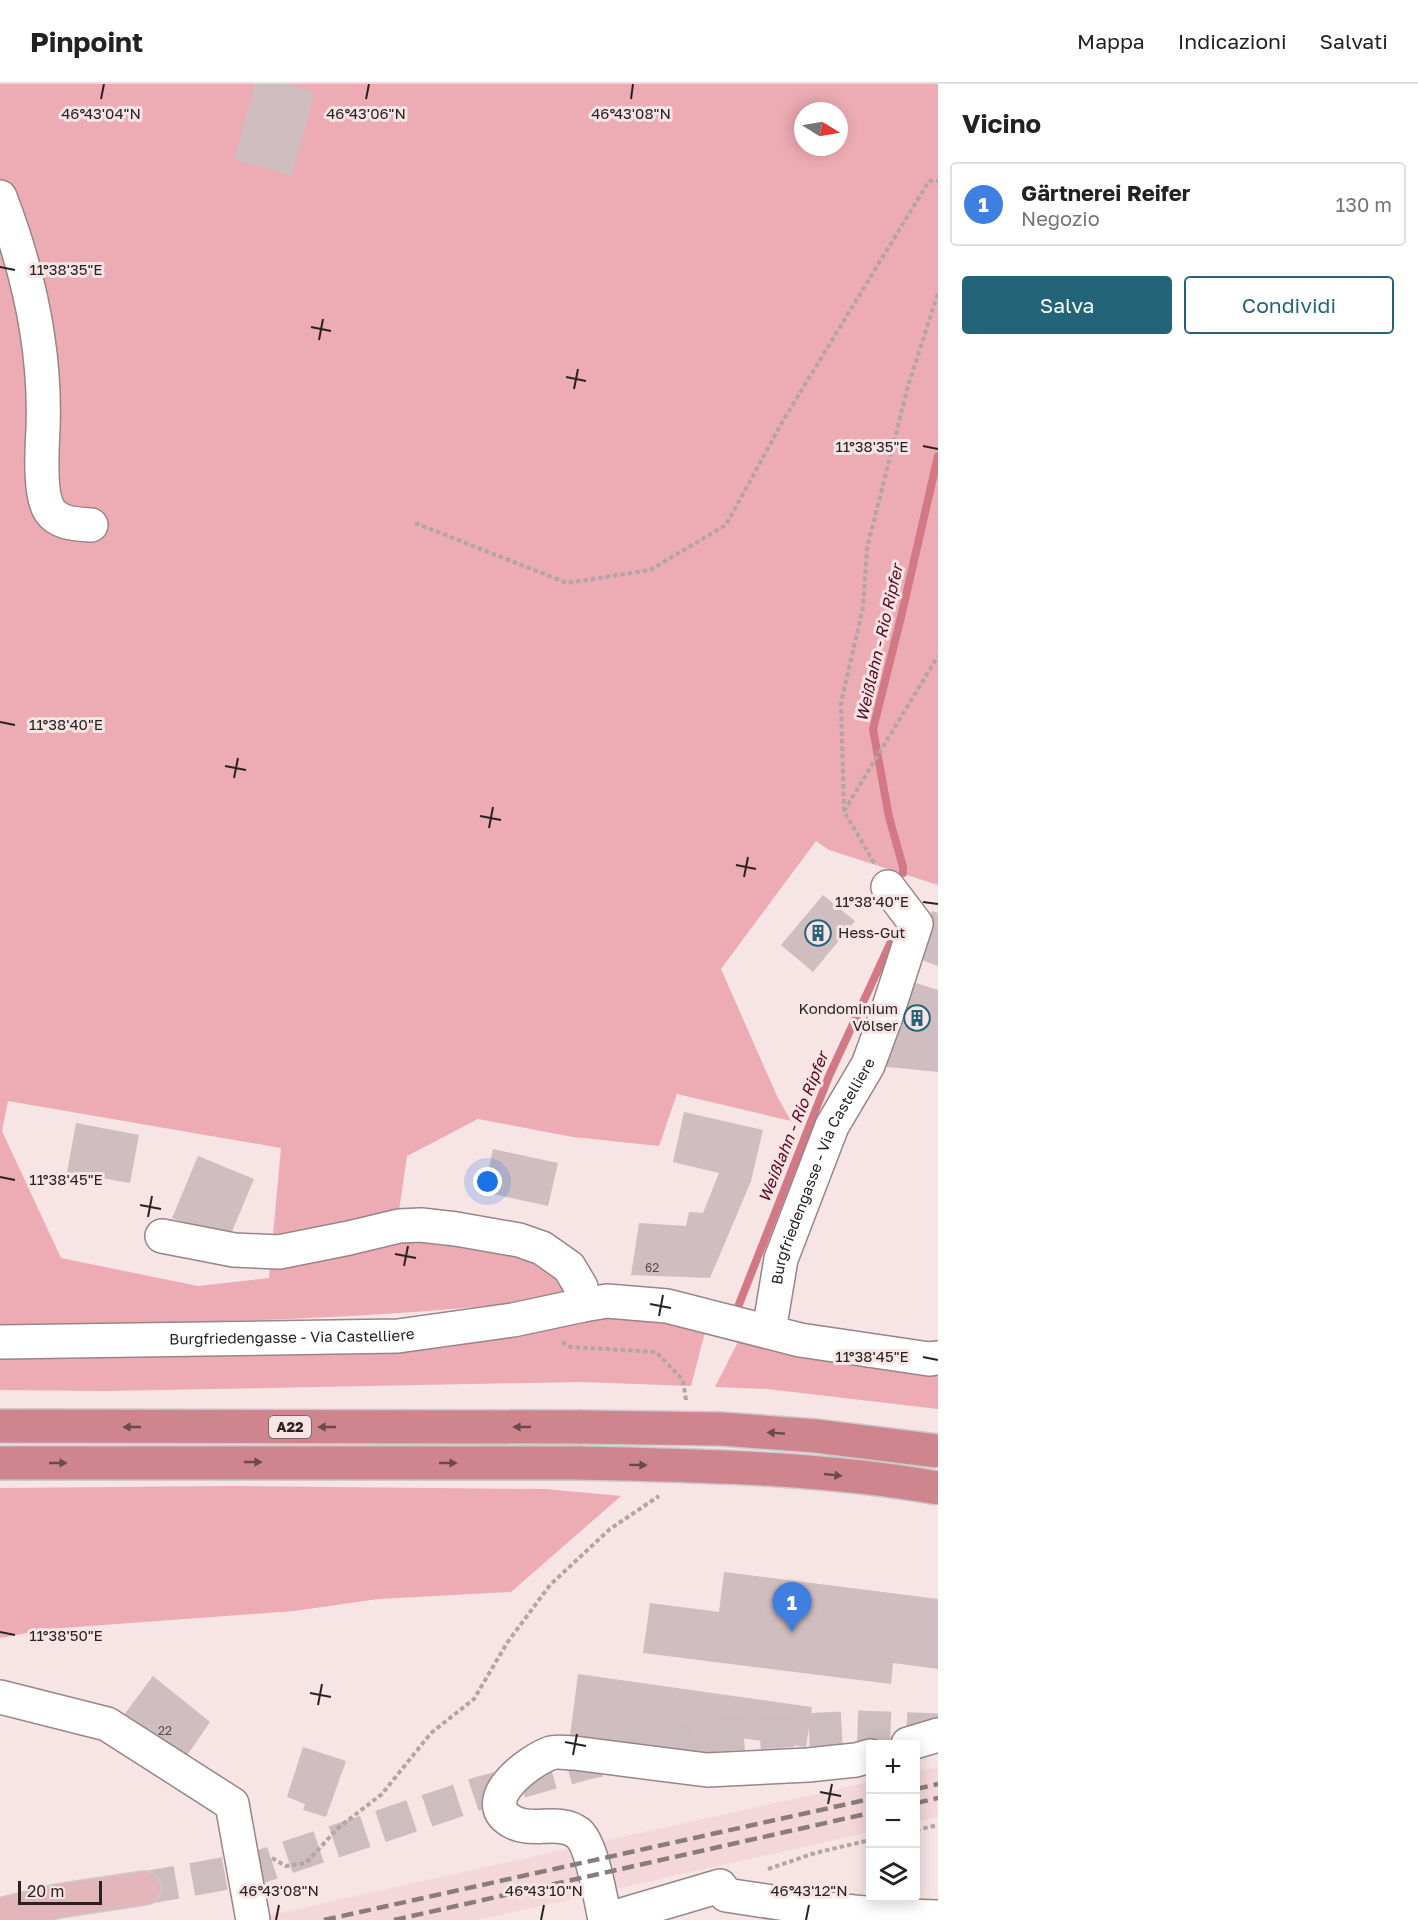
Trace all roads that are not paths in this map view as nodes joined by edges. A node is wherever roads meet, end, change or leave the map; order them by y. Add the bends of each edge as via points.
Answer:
1 (0, 197) edge
2 (91, 525) dead end
3 (888, 887) road end
4 (162, 1236) dead end
5 (583, 1305) junction
6 (743, 1325) junction
7 (0, 1342) edge
8 (938, 1358) edge
9 (0, 1426) edge
10 (938, 1451) edge
11 (0, 1463) edge
12 (938, 1488) edge
13 (0, 1697) edge
14 (938, 1735) edge
15 (920, 1740) edge
16 (866, 1757) edge
17 (144, 1888) tunnel mouth
18 (0, 1898) edge
19 (58, 1900) junction
20 (0, 1915) edge
21 (938, 1917) edge
22 (253, 1920) edge
23 (605, 1920) edge

1 - 2 street via 14,235 36,334 44,399 41,463 45,499 49,510 59,519
3 - 6 street, Burgfriedengasse - Via Castelliere via 916,924 885,1019 868,1065 832,1126 781,1259
4 - 5 street via 234,1250 279,1252 399,1226 456,1229 542,1248 569,1267 581,1287
5 - 6 street, Burgfriedengasse - Via Castelliere via 607,1301 668,1306
5 - 7 street, Burgfriedengasse - Via Castelliere via 513,1320 398,1336
6 - 8 street, Burgfriedengasse - Via Castelliere via 800,1340
10 -> 9 highway, A22, bridge via 721,1429
11 -> 12 highway, bridge via 701,1466 815,1473
13 - 22 street via 107,1724 232,1804
14 - 15 street
16 - 23 street via 808,1765 707,1770 573,1753 553,1752 533,1761 512,1778 501,1795 501,1810 510,1821 524,1826 562,1827 578,1833 589,1850
17 - 19 main road
18 - 19 main road
19 - 20 main road
21 - 23 street via 819,1909 726,1895 720,1886

